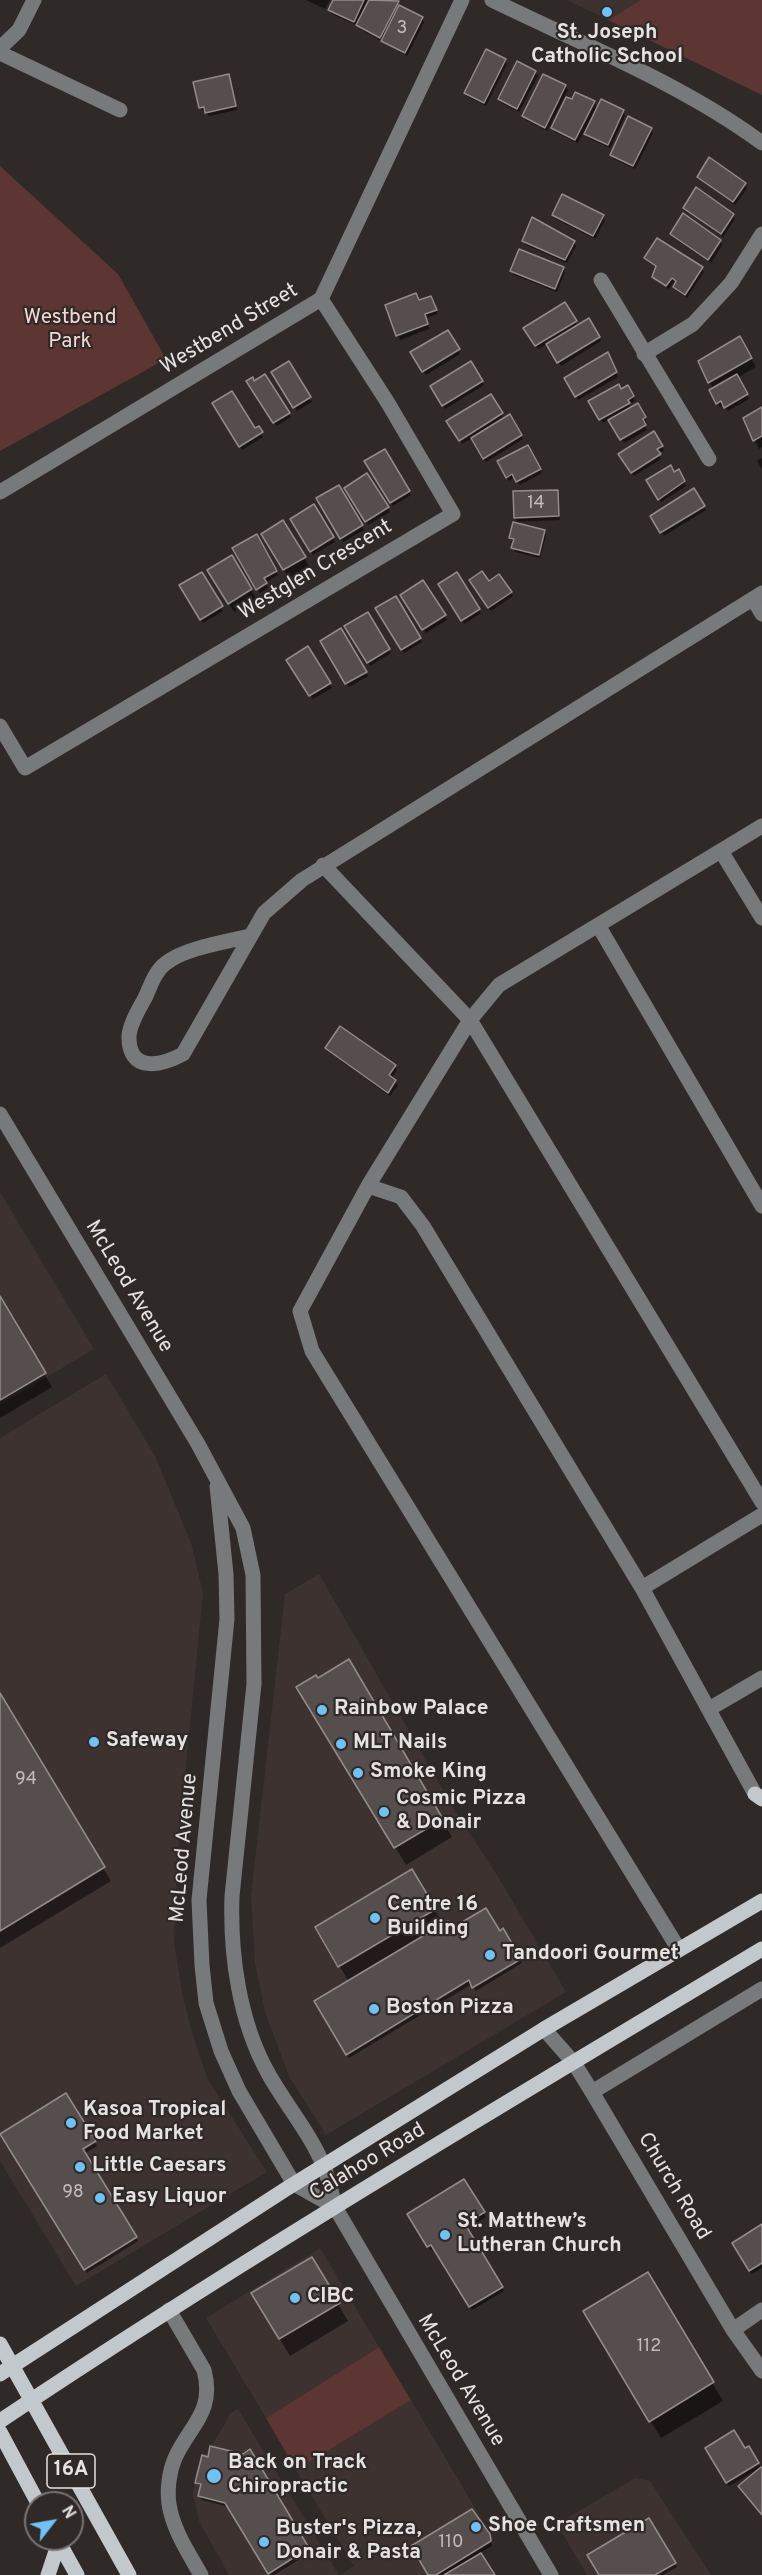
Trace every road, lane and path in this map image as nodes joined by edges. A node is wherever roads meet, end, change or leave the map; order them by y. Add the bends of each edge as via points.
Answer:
1 (34, 0) edge
2 (462, 0) edge
3 (492, 0) edge
4 (0, 48) edge
5 (0, 53) edge
6 (120, 111) dead end
7 (762, 143) edge
8 (761, 237) edge
9 (601, 280) dead end
10 (321, 299) junction
11 (644, 354) junction
12 (709, 459) dead end
13 (0, 492) edge
14 (758, 596) edge
15 (762, 614) edge
16 (0, 726) edge
17 (762, 826) edge
18 (721, 851) junction
19 (323, 865) junction
20 (762, 918) edge
21 (598, 925) junction
22 (250, 936) junction
23 (470, 1020) junction
24 (0, 1114) edge
25 (368, 1186) junction
26 (762, 1206) edge
27 (217, 1483) junction
28 (762, 1502) edge
29 (762, 1515) edge
30 (642, 1588) junction
31 (762, 1678) edge
32 (709, 1709) junction
33 (758, 1796) edge
34 (762, 1901) edge
35 (678, 1948) junction
36 (762, 1949) edge
37 (762, 1989) edge
38 (544, 2029) junction
39 (574, 2063) junction
40 (592, 2092) junction
41 (324, 2167) junction
42 (294, 2184) junction
43 (335, 2207) junction
44 (169, 2310) junction
45 (762, 2310) edge
46 (733, 2330) junction
47 (0, 2344) edge
48 (6, 2370) edge
49 (762, 2371) edge
50 (31, 2400) junction
51 (0, 2421) edge
52 (0, 2432) edge
53 (32, 2491) edge
54 (55, 2551) edge
55 (64, 2551) edge
56 (48, 2575) edge
57 (77, 2575) edge
58 (129, 2575) edge
59 (201, 2575) edge
60 (551, 2575) edge

1 - 4 street via 19,30
2 - 10 street, Westbend Street
3 - 7 street via 684,94
5 - 6 street
8 - 11 street via 731,283 693,324
9 - 11 street
10 - 13 street, Westbend Street
10 - 16 street, Westglen Crescent via 453,514 25,768
11 - 12 street
14 - 15 street
14 - 19 street
17 - 18 street
18 - 20 street
18 - 21 street
19 - 22 street via 281,897
19 - 23 street
21 - 23 street via 499,985
21 - 26 street
22 - 22 street via 179,955 157,971 129,1035 135,1056 143,1064 155,1065 183,1054
23 - 25 street
23 - 28 street
24 - 27 street, McLeod Avenue via 186,1424
25 - 30 street via 401,1197 423,1226
25 - 35 street via 300,1311 312,1350
27 - 41 street, McLeod Avenue via 243,1528 253,1575 255,1616 254,1684 232,1896 234,1961 249,2029 267,2071
27 - 42 street, McLeod Avenue via 227,1619 199,1900 201,1965 206,2003 221,2051 239,2091
29 - 30 street
30 - 32 street
31 - 32 street
32 - 33 street
34 - 35 main road, Calahoo Road
35 - 38 main road, Calahoo Road
36 - 39 main road, Calahoo Road
37 - 40 street
38 - 39 street, Church Road
38 - 41 main road, Calahoo Road
39 - 40 street, Church Road
39 - 43 main road, Calahoo Road
40 - 46 street, Church Road
41 - 42 main road, Calahoo Road
41 - 43 street, McLeod Avenue
42 - 43 street
42 - 48 main road, Calahoo Road
43 - 44 main road, Calahoo Road
43 - 60 street, McLeod Avenue
44 - 50 main road, Calahoo Road
44 - 59 street via 207,2381 206,2404 175,2459 169,2485 176,2531
45 - 46 street
46 - 49 street, Church Road
47 - 48 main road, 16A
48 - 50 main road, 16A
50 - 51 main road, Calahoo Road
50 - 58 main road, 16A
52 - 53 main road, 16A
54 - 56 main road
55 - 57 main road

